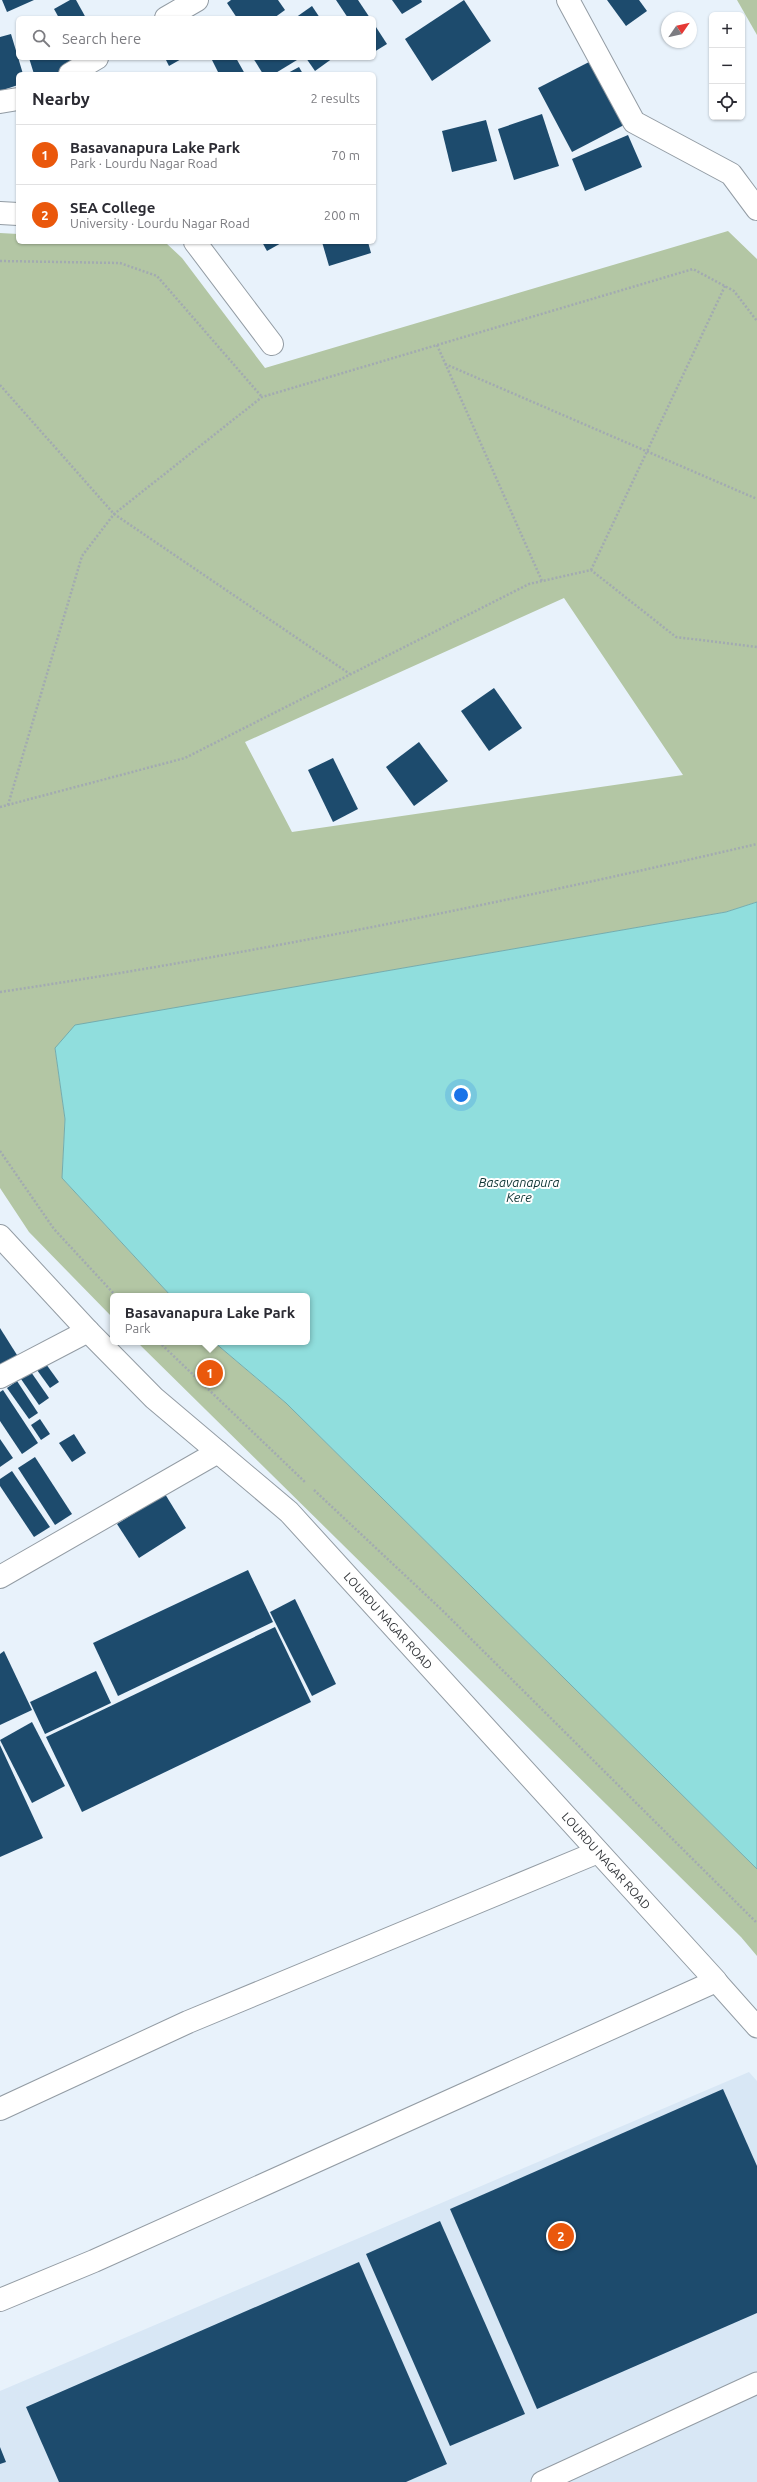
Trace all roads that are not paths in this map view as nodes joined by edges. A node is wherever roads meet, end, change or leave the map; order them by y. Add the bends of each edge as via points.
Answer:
1 (197, 0) edge
2 (568, 0) edge
3 (169, 16) edge
4 (94, 60) edge
5 (73, 72) edge
6 (16, 99) edge
7 (0, 102) edge
8 (757, 209) edge
9 (0, 213) edge
10 (16, 214) edge
11 (197, 244) edge
12 (272, 344) dead end
13 (0, 1236) edge
14 (88, 1331) junction
15 (0, 1377) edge
16 (218, 1452) junction
17 (0, 1577) edge
18 (598, 1852) junction
19 (716, 1982) junction
20 (757, 2027) edge
21 (0, 2109) edge
22 (0, 2300) edge
23 (757, 2383) edge
24 (542, 2482) edge

1 - 3 street
2 - 8 street via 634,122 731,174
4 - 5 street
6 - 7 street
9 - 10 street
11 - 12 street
13 - 14 street, LOURDU NAGAR ROAD
14 - 15 street
14 - 16 street, LOURDU NAGAR ROAD via 154,1398
16 - 17 street
16 - 18 street, LOURDU NAGAR ROAD via 289,1512
18 - 19 street, LOURDU NAGAR ROAD
18 - 21 street via 188,2022
19 - 20 lane, LOURDU NAGAR ROAD
19 - 22 street via 102,2258
23 - 24 lane

